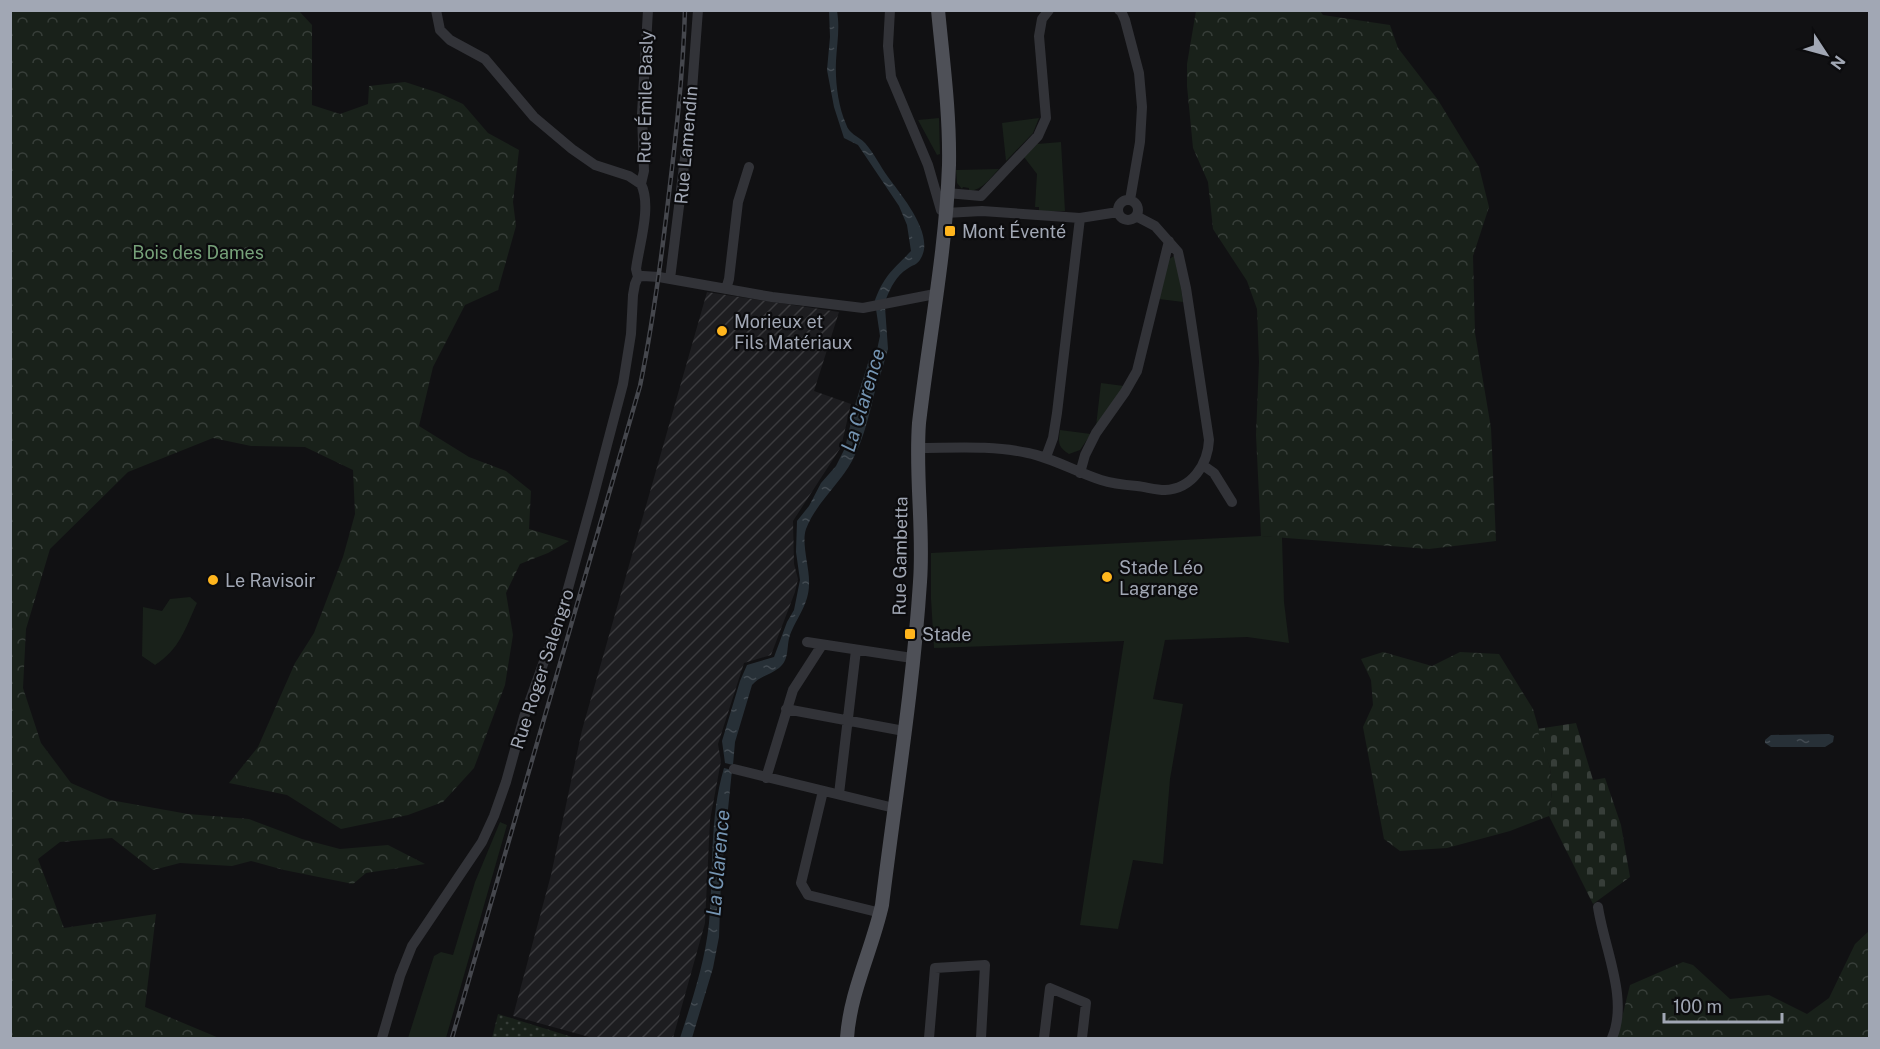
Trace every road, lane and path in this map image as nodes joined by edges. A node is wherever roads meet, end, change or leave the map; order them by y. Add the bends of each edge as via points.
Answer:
1 (436, 10) edge
2 (648, 10) edge
3 (698, 10) edge
4 (890, 10) edge
5 (938, 10) edge
6 (1049, 10) edge
7 (1120, 11) edge
8 (949, 163) junction
9 (928, 165) junction
10 (749, 167) dead end
11 (641, 184) junction
12 (947, 193) junction
13 (981, 196) junction
14 (1130, 200) junction
15 (982, 211) junction
16 (1118, 212) junction
17 (945, 213) junction
18 (1136, 216) junction
19 (1080, 218) junction
20 (1169, 240) junction
21 (639, 277) junction
22 (670, 279) junction
23 (726, 289) junction
24 (935, 294) junction
25 (917, 448) junction
26 (1046, 458) junction
27 (1203, 466) junction
28 (1080, 473) junction
29 (1232, 502) dead end
30 (807, 642) dead end
31 (822, 645) junction
32 (856, 650) junction
33 (912, 658) junction
34 (786, 709) junction
35 (848, 719) junction
36 (904, 731) junction
37 (734, 769) dead end
38 (766, 778) junction
39 (823, 791) junction
40 (839, 794) junction
41 (894, 808) junction
42 (1598, 907) dead end
43 (881, 913) junction
44 (382, 1038) edge
45 (847, 1038) edge
46 (929, 1038) edge
47 (981, 1038) edge
48 (1044, 1038) edge
49 (1082, 1038) edge
50 (1612, 1038) edge

1 - 11 street via 440,30 485,59 534,117 557,137 587,161
2 - 11 street, Rue Émile Basly
3 - 22 street, Rue Lamendin
4 - 9 street via 891,77
5 - 8 main road, Rue Gambetta
6 - 13 street via 1042,19 1039,36 1046,118 1038,136
7 - 14 street via 1142,90 1140,142
8 - 9 street
8 - 12 main road, Rue Gambetta
9 - 17 street
10 - 23 street via 738,202
11 - 21 street, Rue Émile Basly via 645,208 636,269
12 - 13 street
12 - 17 main road, Rue Gambetta
13 - 15 street
14 - 16 street via 1121,203
14 - 18 street via 1137,206
15 - 17 street
15 - 19 street
16 - 18 street via 1126,220
16 - 19 street
17 - 24 main road, Rue Gambetta
18 - 20 street via 1155,226
19 - 26 street via 1057,412
20 - 27 street via 1178,252 1206,416 1209,452
20 - 28 street via 1137,371 1096,434
21 - 22 street
21 - 44 street, Rue Roger Salengro via 633,288 623,384 594,498 506,782 482,842 412,946
22 - 23 street
23 - 24 street via 863,308
24 - 25 main road, Rue Gambetta
25 - 26 street via 997,449
25 - 33 main road, Rue Gambetta via 921,551
26 - 28 street
27 - 28 street via 1189,481 1166,490 1119,485
27 - 29 street via 1214,473
30 - 31 street
31 - 32 street
31 - 34 street via 793,690
32 - 33 street
32 - 35 street
33 - 36 main road, Rue Gambetta
34 - 35 street
34 - 38 street
35 - 36 street
35 - 40 street
36 - 41 main road, Rue Gambetta
37 - 38 street
38 - 39 street
39 - 40 street
39 - 43 street via 801,883 808,895
40 - 41 street
41 - 43 main road, Rue Gambetta
42 - 50 street via 1617,995 1618,1013
43 - 45 main road, Rue Gambetta via 854,997
46 - 47 street via 935,968 985,965
48 - 49 street via 1045,986 1086,1003

